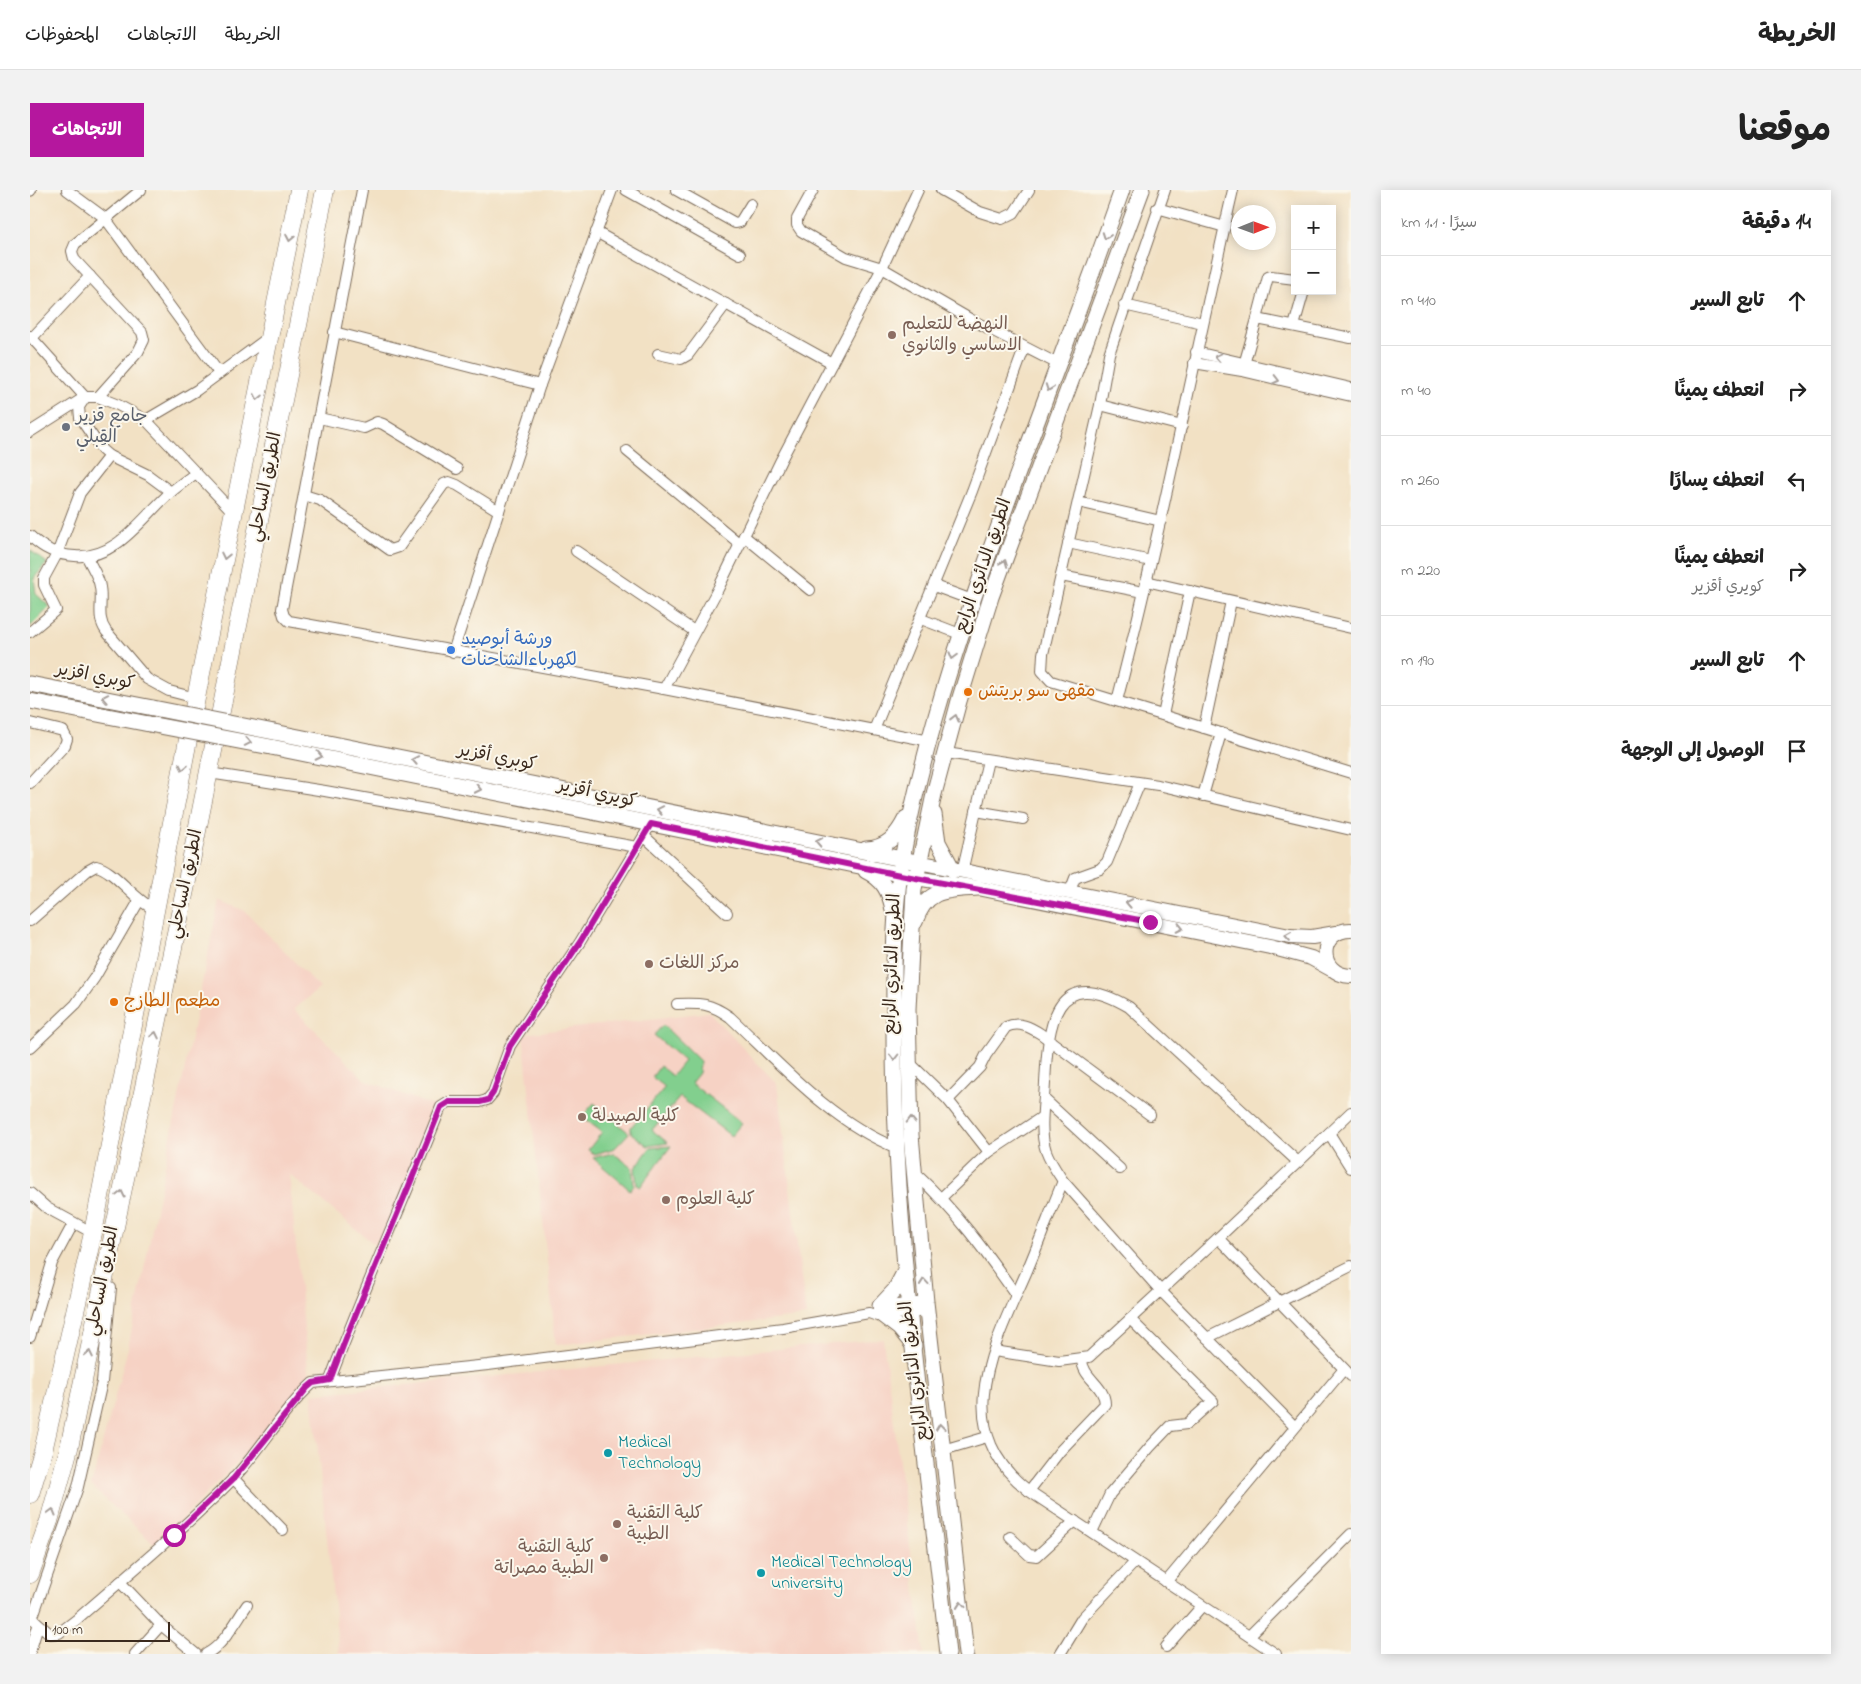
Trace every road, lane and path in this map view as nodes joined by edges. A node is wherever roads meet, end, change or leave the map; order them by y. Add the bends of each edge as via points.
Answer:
1 (67, 190) edge
2 (140, 190) edge
3 (299, 190) edge
4 (325, 190) edge
5 (362, 190) edge
6 (612, 190) edge
7 (626, 190) edge
8 (676, 190) edge
9 (813, 190) edge
10 (918, 190) edge
11 (942, 190) edge
12 (1029, 190) edge
13 (1122, 190) edge
14 (1142, 190) edge
15 (1164, 190) edge
16 (1233, 190) edge
17 (751, 204) dead end
18 (1157, 208) junction
19 (105, 218) junction
20 (1225, 227) junction
21 (596, 232) junction
22 (740, 254) dead end
23 (882, 268) junction
24 (90, 276) junction
25 (1291, 278) edge
26 (1303, 295) edge
27 (726, 304) junction
28 (1124, 305) junction
29 (1257, 319) junction
30 (1203, 323) junction
31 (1294, 326) junction
32 (334, 332) junction
33 (31, 337) edge
34 (270, 337) junction
35 (1351, 338) edge
36 (1024, 348) junction
37 (1196, 352) junction
38 (658, 354) dead end
39 (832, 363) junction
40 (1194, 363) junction
41 (1058, 364) junction
42 (1243, 367) junction
43 (219, 373) junction
44 (540, 385) junction
45 (1351, 388) edge
46 (1351, 396) edge
47 (85, 397) junction
48 (98, 397) junction
49 (1100, 405) junction
50 (319, 418) junction
51 (146, 420) junction
52 (1182, 426) junction
53 (30, 432) edge
54 (627, 451) dead end
55 (109, 456) junction
56 (457, 469) dead end
57 (196, 473) junction
58 (171, 492) junction
59 (304, 495) junction
60 (1078, 502) junction
61 (499, 511) junction
62 (234, 513) junction
63 (1161, 521) junction
64 (30, 536) edge
65 (742, 540) junction
66 (1068, 543) junction
67 (576, 551) dead end
68 (57, 554) junction
69 (87, 557) junction
70 (1151, 561) junction
71 (1060, 576) junction
72 (1146, 581) junction
73 (934, 586) junction
74 (810, 590) dead end
75 (1190, 591) junction
76 (1143, 592) junction
77 (972, 600) junction
78 (1231, 600) junction
79 (921, 619) junction
80 (1351, 628) edge
81 (694, 631) junction
82 (30, 632) edge
83 (960, 634) junction
84 (453, 652) junction
85 (30, 684) edge
86 (664, 689) junction
87 (196, 698) junction
88 (30, 701) edge
89 (1117, 701) junction
90 (1163, 715) junction
91 (30, 723) edge
92 (1204, 728) junction
93 (874, 730) junction
94 (1221, 733) junction
95 (272, 739) junction
96 (930, 741) junction
97 (946, 752) junction
98 (988, 760) junction
99 (209, 773) junction
100 (1351, 773) edge
101 (30, 783) edge
102 (1140, 783) junction
103 (934, 794) junction
104 (1202, 796) junction
105 (916, 799) junction
106 (976, 811) junction
107 (1023, 819) dead end
108 (648, 830) junction
109 (1351, 830) edge
110 (637, 847) junction
111 (848, 848) junction
112 (902, 859) junction
113 (918, 862) junction
114 (846, 864) junction
115 (958, 871) junction
116 (900, 875) junction
117 (916, 878) junction
118 (978, 888) junction
119 (1070, 891) junction
120 (139, 901) junction
121 (156, 910) junction
122 (727, 913) dead end
123 (30, 921) edge
124 (896, 925) junction
125 (1346, 930) edge
126 (910, 938) junction
127 (1331, 969) junction
128 (1349, 980) edge
129 (677, 1004) dead end
130 (1048, 1039) junction
131 (30, 1048) edge
132 (910, 1063) junction
133 (1044, 1099) junction
134 (948, 1100) junction
135 (1351, 1112) edge
136 (1150, 1115) dead end
137 (1042, 1117) junction
138 (1329, 1133) junction
139 (897, 1148) junction
140 (989, 1152) junction
141 (1298, 1162) junction
142 (1351, 1168) edge
143 (1120, 1169) dead end
144 (916, 1174) junction
145 (1063, 1181) junction
146 (30, 1193) edge
147 (941, 1198) junction
148 (73, 1224) junction
149 (93, 1233) junction
150 (112, 1234) junction
151 (1218, 1238) junction
152 (1351, 1266) edge
153 (905, 1271) junction
154 (1160, 1290) junction
155 (1016, 1296) junction
156 (1282, 1303) junction
157 (926, 1307) junction
158 (910, 1308) junction
159 (877, 1312) junction
160 (1130, 1319) junction
161 (30, 1337) edge
162 (1207, 1338) junction
163 (914, 1346) junction
164 (994, 1351) junction
165 (1082, 1359) junction
166 (1347, 1372) edge
167 (330, 1380) junction
168 (1294, 1426) junction
169 (987, 1437) junction
170 (943, 1450) junction
171 (43, 1451) junction
172 (234, 1478) junction
173 (30, 1482) edge
174 (1029, 1491) junction
175 (30, 1494) edge
176 (1075, 1522) junction
177 (283, 1530) dead end
178 (1092, 1532) junction
179 (1351, 1534) edge
180 (1010, 1538) dead end
181 (1135, 1562) junction
182 (30, 1574) edge
183 (120, 1582) junction
184 (1166, 1582) junction
185 (247, 1606) dead end
186 (1202, 1606) junction
187 (34, 1620) edge
188 (161, 1625) junction
189 (1249, 1636) junction
190 (1166, 1646) dead end
191 (30, 1652) edge
192 (135, 1654) edge
193 (196, 1654) edge
194 (206, 1654) edge
195 (948, 1654) edge
196 (966, 1654) edge
197 (1060, 1654) edge
198 (1276, 1654) edge

1 - 19 street
2 - 19 street
3 -> 34 highway, الطريق الساحلي
4 - 99 highway, الطريق الساحلي
5 - 32 street
6 - 21 street
7 - 22 street
8 - 17 street via 734,223 740,222
9 - 23 street via 798,218 797,225 801,231 846,257
10 - 23 street
11 - 12 street via 980,212 1002,218 1014,212
13 -> 41 main road, الطريق الدائري الرابع
97 -> 14 main road, الطريق الدائري الرابع via 991,597
15 - 18 street
16 - 20 street
18 - 20 street
18 - 28 street
19 - 24 street via 75,244 72,251 74,259
19 - 43 street
20 - 30 street
21 - 27 street
21 - 44 street
23 - 36 street
23 - 39 street
24 - 33 street
24 - 48 street via 142,332 144,340 138,352
25 - 29 street via 1268,278
26 - 31 street
27 - 38 street via 688,355 681,359
27 - 39 street
28 - 30 street
28 - 49 street via 1109,354
29 - 31 street
29 - 42 street
30 - 37 street
31 - 35 street
32 - 44 street
32 - 50 street
33 - 47 street
34 - 43 street
34 -> 62 highway, الطريق الساحلي
36 - 41 street
36 - 73 street
37 - 40 street
42 -> 37 street
39 - 65 street
40 - 42 street
40 - 52 street
41 -> 77 main road, الطريق الدائري الرابع
42 - 45 street
42 -> 46 street
43 - 51 street
44 - 61 street
47 - 48 street
47 - 53 street
47 - 55 street via 79,407 80,418 93,440
48 - 51 street
49 - 52 street
49 - 60 street
50 - 56 street via 364,428 377,422 383,424
50 - 59 street
51 - 57 street
52 - 63 street
54 - 65 street
55 - 58 street via 148,475
55 - 68 street via 80,493
57 - 58 street
57 - 62 street
58 - 69 street via 130,533
59 - 61 street via 320,500 390,550 399,548 444,484 449,482
59 - 84 street via 282,608 284,616 289,620
60 - 63 street
60 - 66 street
61 - 84 street
62 -> 87 highway, الطريق الساحلي
63 - 70 street
64 - 68 street
65 - 74 street
65 - 81 street
66 - 70 street
66 - 71 street
67 - 81 street
68 - 69 street
68 - 82 street via 44,581 56,610
69 - 87 street via 100,587 99,612 106,631 148,679 169,691
70 - 72 street
71 - 76 street
71 - 89 street via 1042,671 1051,681
72 - 75 street
72 - 76 street
73 - 77 street
73 - 79 street
75 - 78 street
75 - 90 street
76 - 89 street
77 - 83 main road, الطريق الدائري الرابع
78 - 80 street
78 - 92 street
79 - 83 street
79 - 93 street
81 - 86 street
83 -> 96 main road, الطريق الدائري الرابع
84 - 86 street
95 -> 85 main road, كوبري اقزير, bridge via 153,708
86 - 93 street
87 -> 121 highway, الطريق الساحلي
88 -> 95 main road, bridge via 148,724
89 - 90 street
90 - 92 street
91 - 101 street via 62,731 67,739
92 - 94 street
93 - 96 street
94 - 100 street
94 - 104 street
95 -> 108 main road, كويري أقزير
111 -> 95 main road, كوبري أقزير
96 - 105 main road, الطريق الدائري الرابع
97 - 98 street
97 - 103 main road, الطريق الدائري الرابع
98 - 102 street
98 - 106 street
99 - 110 street
150 -> 99 highway, الطريق الساحلي
102 - 104 street
102 - 119 street via 1107,862 1100,869 1075,878
103 - 113 main road, الطريق الدائري الرابع
103 - 115 main road via 938,842
104 - 109 street
105 - 111 main road via 898,834 888,843 879,848
105 - 112 main road, الطريق الدائري الرابع
106 - 107 street
106 - 115 street
108 - 110 street
108 - 114 main road, كويري أقزير
108 - 122 street
110 - 167 street via 580,942 510,1046 488,1100 449,1102 441,1107 388,1239 360,1297
111 - 112 main road, كوبري أقزير
112 - 113 main road, كوبري أقزير
112 - 116 main road, الطريق الدائري الرابع
113 - 115 main road
113 - 117 main road, الطريق الدائري الرابع
114 - 116 main road, كويري أقزير
114 - 124 main road via 870,873 882,882 891,900
115 - 119 main road
116 - 117 main road, كويري أقزير
116 - 124 main road, الطريق الدائري الرابع
117 - 118 main road
117 - 126 main road, الطريق الدائري الرابع
118 - 126 main road via 943,891 931,896 922,905
118 -> 127 main road via 1294,952
125 -> 119 main road via 1312,937 1290,936
120 - 121 street
120 - 123 street via 104,868 96,866
120 - 131 street via 76,1004
121 - 149 highway, الطريق الساحلي
124 -> 139 main road, الطريق الدائري الرابع via 894,1070
125 - 127 main road via 1331,937 1325,950
126 - 132 main road, الطريق الدائري الرابع
127 - 128 main road
129 - 139 street via 700,1003 716,1007 823,1102 857,1128
130 - 133 street
130 - 134 street via 1025,1025 1006,1026 980,1067
130 - 136 street
130 - 141 street via 1055,1012 1062,1002 1081,992 1108,995 1145,1021
132 - 134 street
144 -> 132 main road, الطريق الدائري الرابع via 911,1135
133 - 137 street
133 - 143 street
134 - 140 street
135 - 138 street
137 - 140 street
137 - 145 street via 1046,1151
138 - 141 street
138 - 142 street
139 - 153 main road, الطريق الدائري الرابع
140 - 147 street
141 - 151 street
144 - 147 street
157 -> 144 main road, الطريق الدائري الرابع
145 - 154 street
145 - 155 street
146 - 148 street
147 - 155 street
148 - 149 street
148 - 161 street via 52,1264
149 - 171 highway, الطريق الساحلي
182 -> 150 highway, الطريق الساحلي via 50,1521 69,1448
150 - 187 street via 114,1266 106,1318 102,1382 78,1487
151 - 154 street
151 - 156 street
152 - 156 street
153 - 158 main road, الطريق الدائري الرابع
153 - 159 main road
154 - 160 street
154 - 162 street
155 - 164 street
156 - 162 street
156 - 166 street
157 - 158 street
170 -> 157 main road, الطريق الدائري الرابع
158 - 159 street
158 - 163 main road, الطريق الدائري الرابع
159 - 163 main road via 899,1328
159 - 167 street via 783,1328 488,1365
160 - 165 street via 1089,1357
160 - 178 street via 1213,1401 1187,1424 1168,1428 1150,1447 1110,1494
162 - 168 street
163 - 195 main road, الطريق الدائري الرابع
164 - 165 street via 1059,1361
164 - 169 street via 982,1396
165 - 174 street via 1085,1373 1100,1388 1105,1404 1060,1451
166 - 168 street
167 - 172 street via 313,1383 304,1392
168 - 184 street
169 - 170 street
169 - 174 street via 1006,1470
196 -> 170 main road, الطريق الدائري الرابع
171 - 173 highway
171 - 175 highway, الطريق الساحلي
172 - 177 street
172 - 183 street
174 - 176 street
176 - 178 street
176 - 180 street via 1038,1556 1029,1555
178 - 181 street
179 - 189 street
181 - 184 street
181 - 197 street via 1082,1618
183 - 187 street via 59,1633 50,1634
183 - 188 street
184 - 186 street
185 - 194 street via 230,1631
186 - 189 street
186 - 190 street
187 - 191 street
188 - 192 street
188 - 193 street
189 - 198 street

